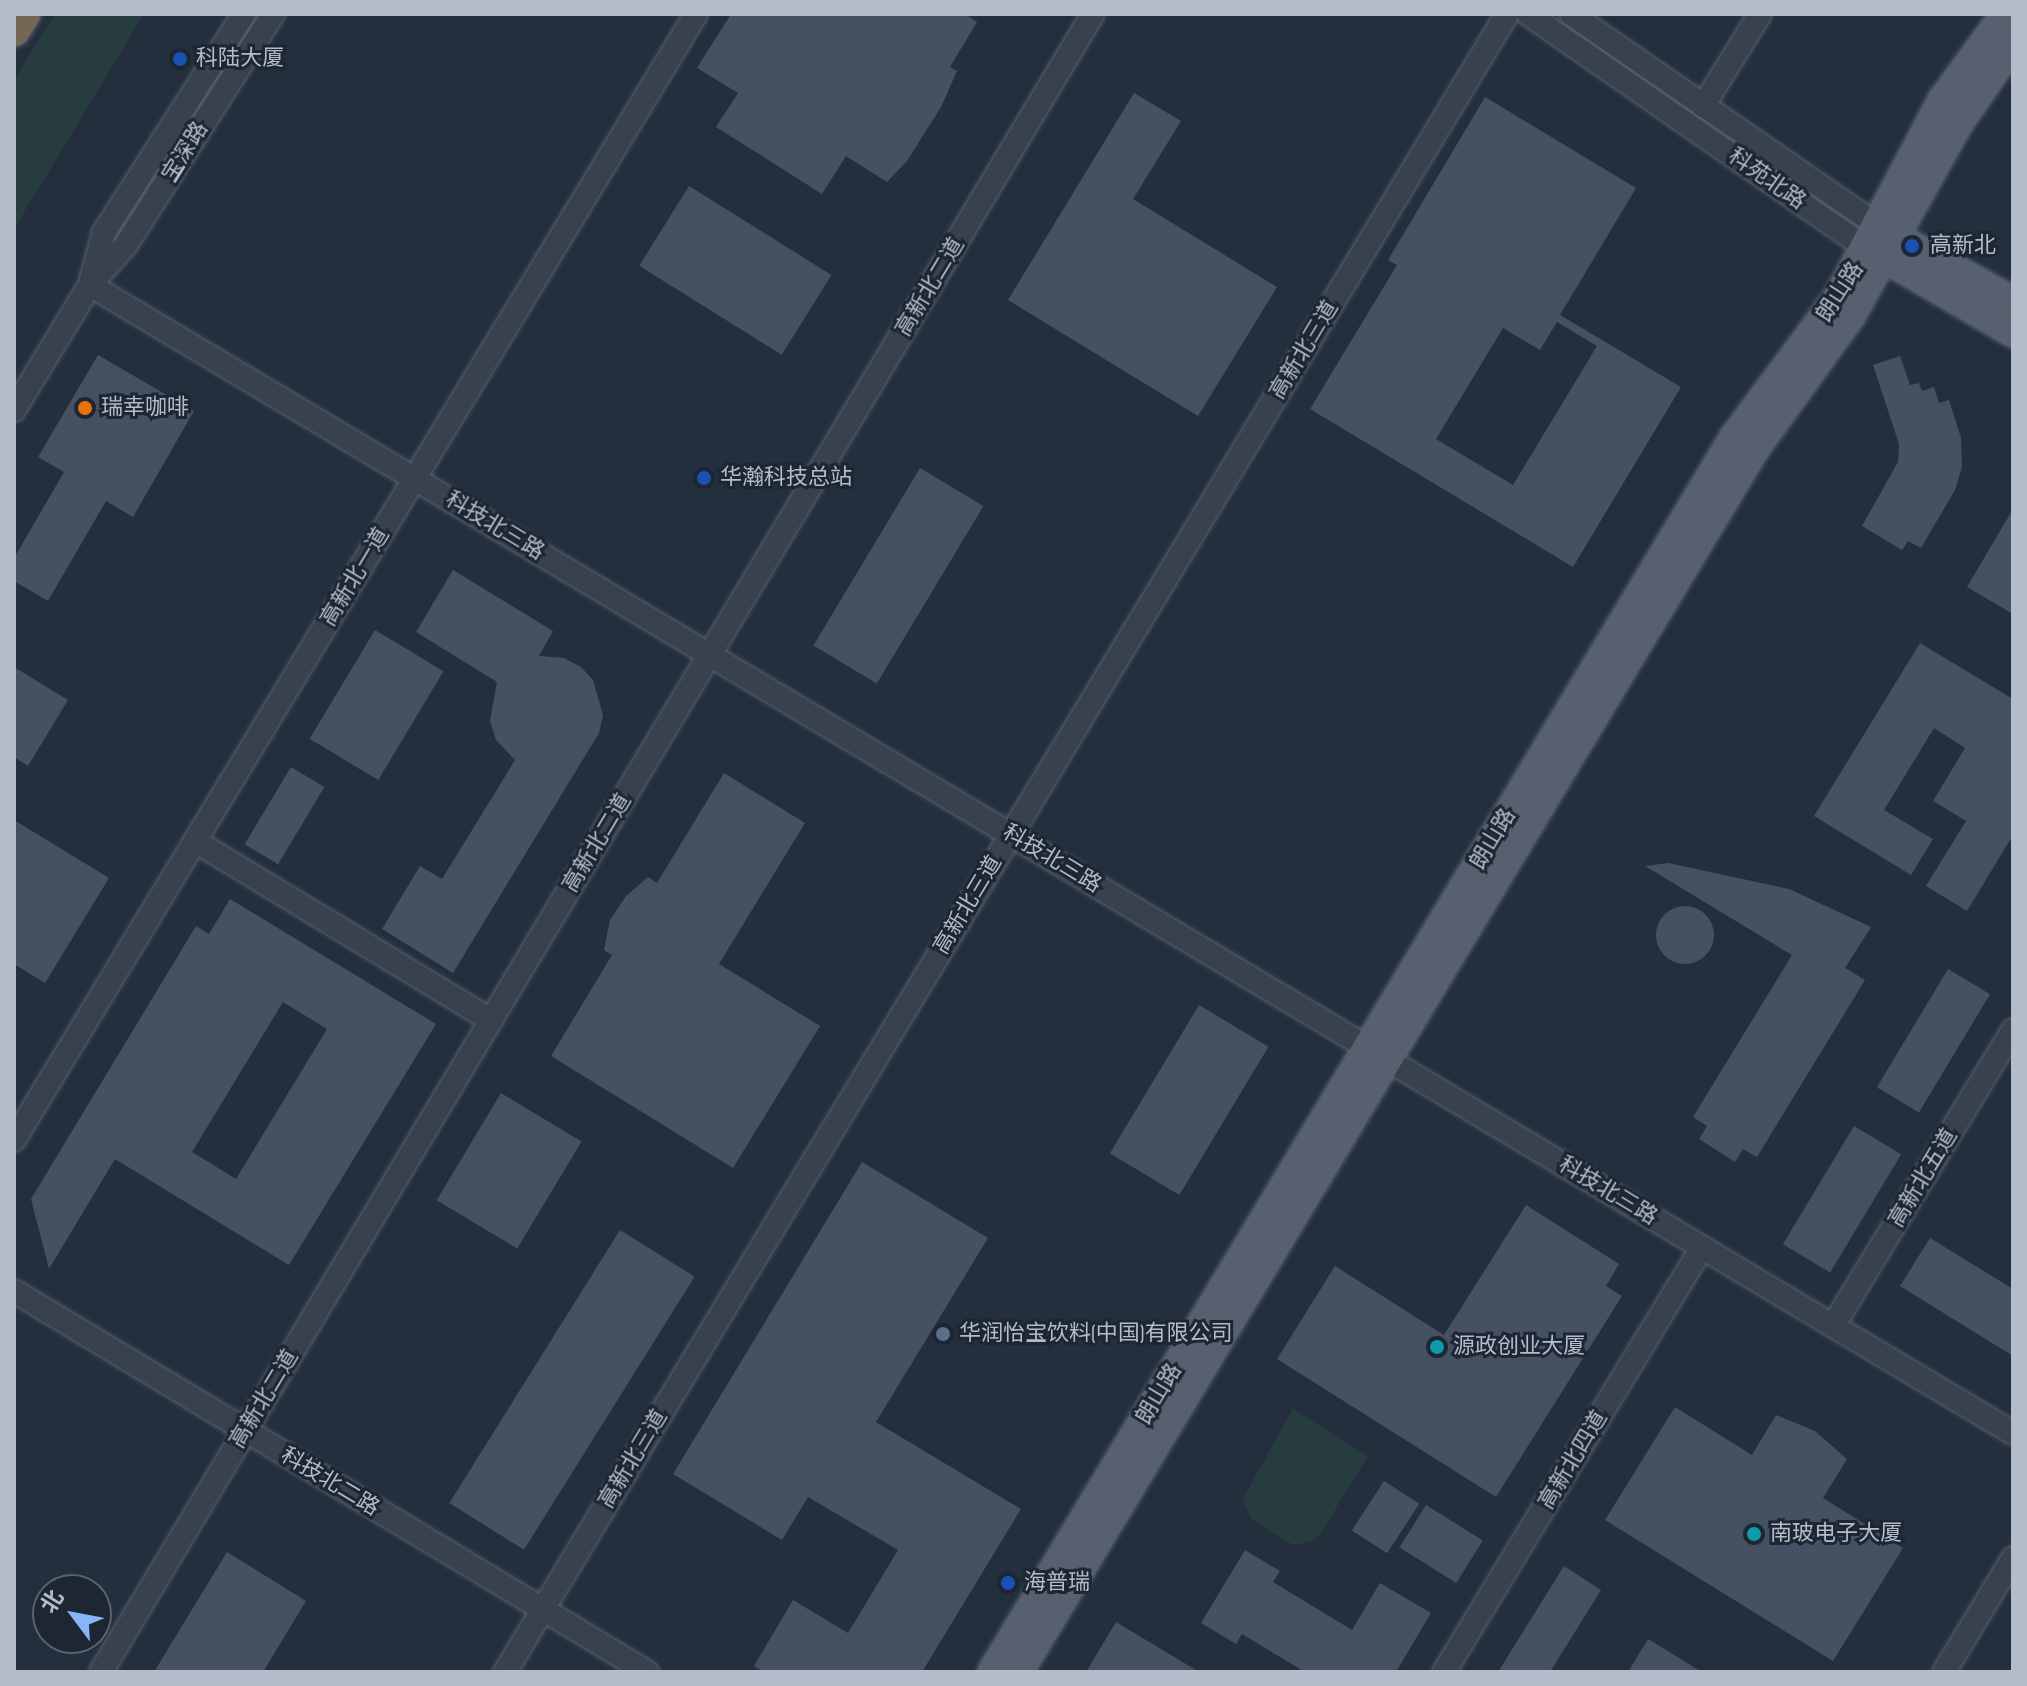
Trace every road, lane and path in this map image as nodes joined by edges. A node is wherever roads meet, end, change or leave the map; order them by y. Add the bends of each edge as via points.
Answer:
1 (24, 14) edge
2 (244, 14) edge
3 (273, 14) edge
4 (696, 14) edge
5 (1093, 14) edge
6 (1507, 14) edge
7 (1528, 14) edge
8 (1571, 14) edge
9 (1760, 14) edge
10 (2005, 14) edge
11 (14, 30) edge
12 (2013, 45) edge
13 (1703, 106) junction
14 (1883, 243) junction
15 (90, 285) junction
16 (2013, 301) edge
17 (2013, 333) edge
18 (14, 410) edge
19 (415, 478) junction
20 (710, 655) junction
21 (1011, 834) junction
22 (195, 841) junction
23 (491, 1020) junction
24 (2013, 1030) edge
25 (1378, 1054) junction
26 (14, 1140) edge
27 (1702, 1247) junction
28 (14, 1291) edge
29 (1833, 1326) junction
30 (246, 1431) junction
31 (2013, 1433) edge
32 (2013, 1558) edge
33 (542, 1609) junction
34 (101, 1672) edge
35 (505, 1672) edge
36 (647, 1672) edge
37 (992, 1672) edge
38 (1019, 1672) edge
39 (1444, 1672) edge
40 (1944, 1672) edge

1 - 11 highway
2 - 15 street, 宝深路 via 104,232
3 - 15 street, 宝深路 via 126,245
4 - 19 street, 高新北一道
5 - 20 street, 高新北二道
6 - 21 street, 高新北三道
7 - 14 street, 科苑北路
8 - 13 street, 科苑北路
9 - 13 street
10 - 14 main road, 朗山路 via 1943,99
12 - 14 main road, 朗山路
13 - 14 street, 科苑北路
14 - 16 main road, 科苑北路
14 - 17 main road, 科苑北路
14 - 25 main road, 朗山路 via 1734,437
15 - 18 street, 宝深路
15 - 19 street, 科技北三路
19 - 20 street, 科技北三路
19 - 22 street, 高新北一道
20 - 21 street, 科技北三路
20 - 23 street, 高新北二道
21 - 25 street, 科技北三路
21 - 33 street, 高新北三道
22 - 23 street
22 - 26 street, 高新北一道
23 - 30 street, 高新北二道
24 - 29 street, 高新北五道
25 - 27 street, 科技北三路
25 - 37 main road, 朗山路
25 - 38 main road, 朗山路
27 - 29 street, 科技北三路
27 - 39 street, 高新北四道
28 - 30 street, 科技北二路
29 - 31 street, 科技北三路
30 - 33 street, 科技北二路
30 - 34 street, 高新北二道
32 - 40 street
33 - 35 street, 高新北三道
33 - 36 street, 科技北二路

